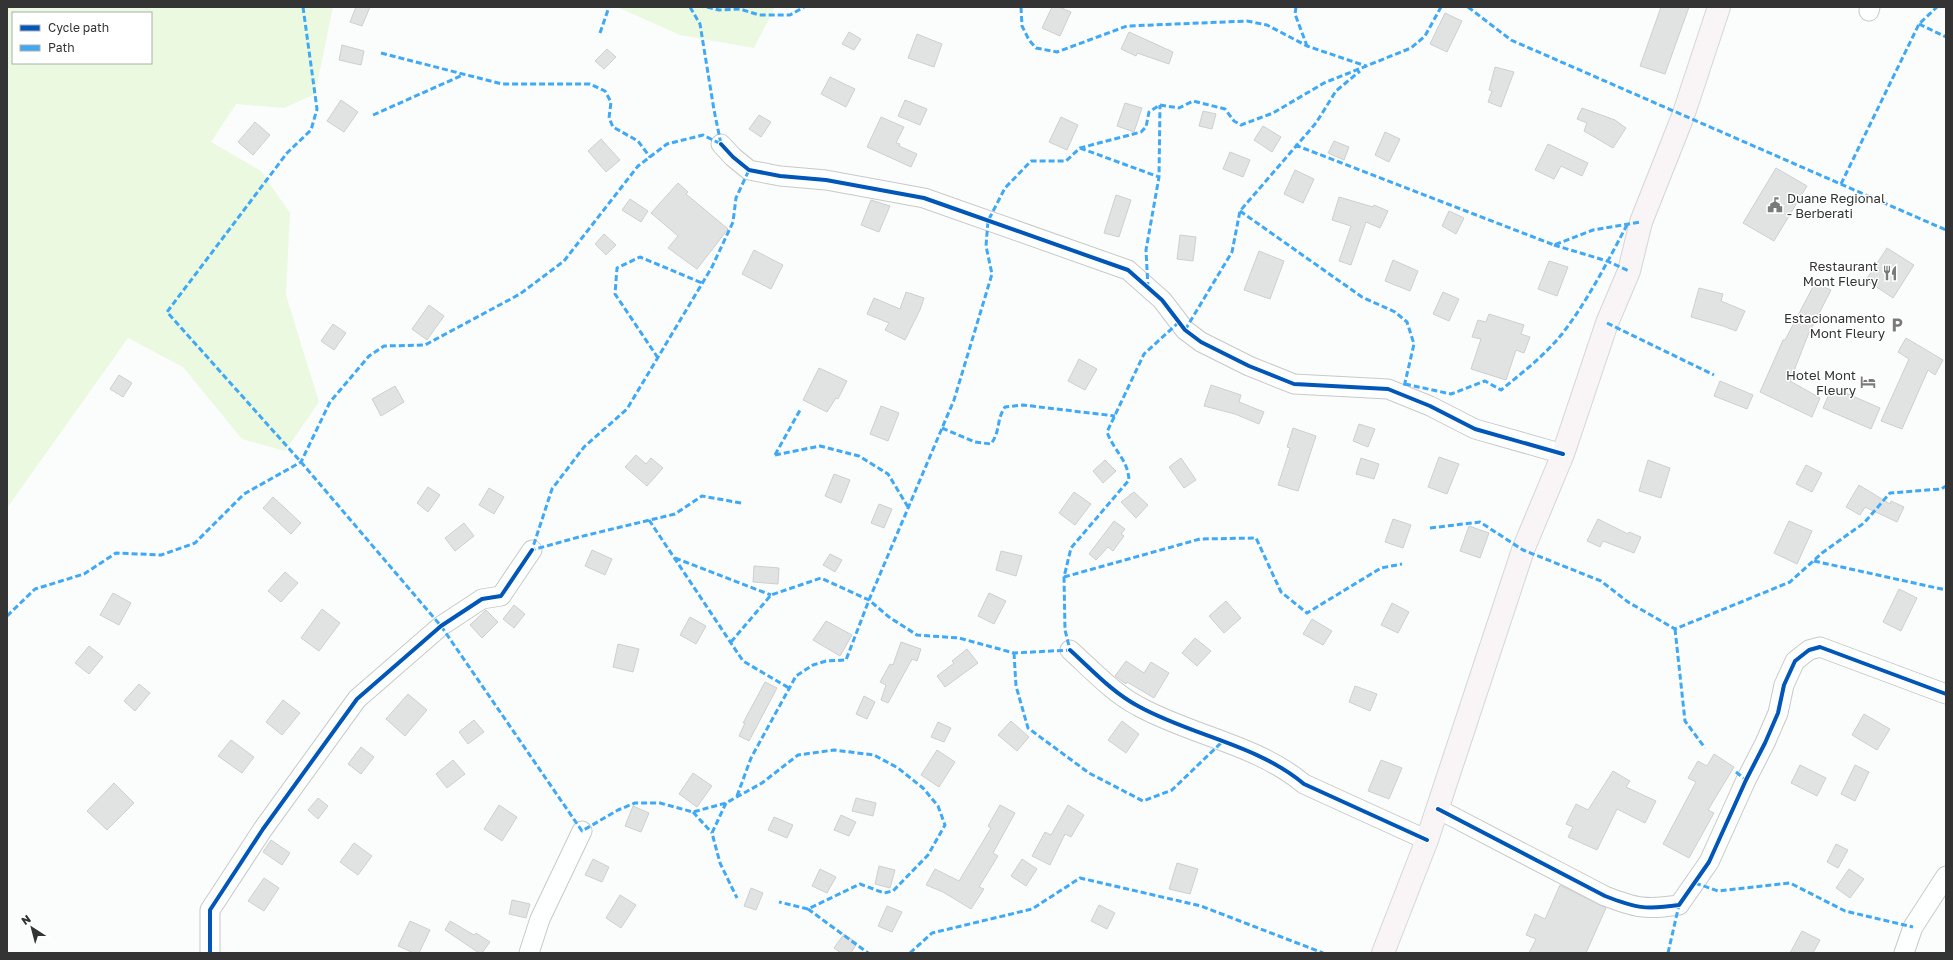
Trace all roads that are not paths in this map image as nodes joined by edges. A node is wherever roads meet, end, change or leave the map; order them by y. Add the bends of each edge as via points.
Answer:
1 (1719, 7) edge
2 (721, 144) dead end
3 (1563, 454) junction
4 (532, 550) dead end
5 (1070, 650) dead end
6 (1946, 694) edge
7 (1438, 809) junction
8 (582, 831) dead end
9 (1427, 840) junction
10 (1946, 876) edge
11 (210, 953) edge
12 (529, 953) edge
13 (1383, 953) edge
14 (1904, 953) edge

1 - 3 main road via 1683,116 1641,222 1629,270 1607,323
2 - 3 street via 749,170 826,180 924,198 1128,270 1162,300 1186,330 1201,342 1249,366 1294,384 1388,389 1430,406 1475,429
3 - 7 main road via 1523,550
4 - 11 street via 501,596 482,599 441,626 357,699 263,829 210,910
5 - 9 street via 1137,706 1262,757 1290,772 1304,784
6 - 7 street via 1820,647 1809,650 1795,661 1784,685 1778,713 1709,862 1679,905 1657,908 1634,907 1605,896
7 - 9 main road
8 - 12 street via 540,919
9 - 13 main road
10 - 14 street via 1913,926

